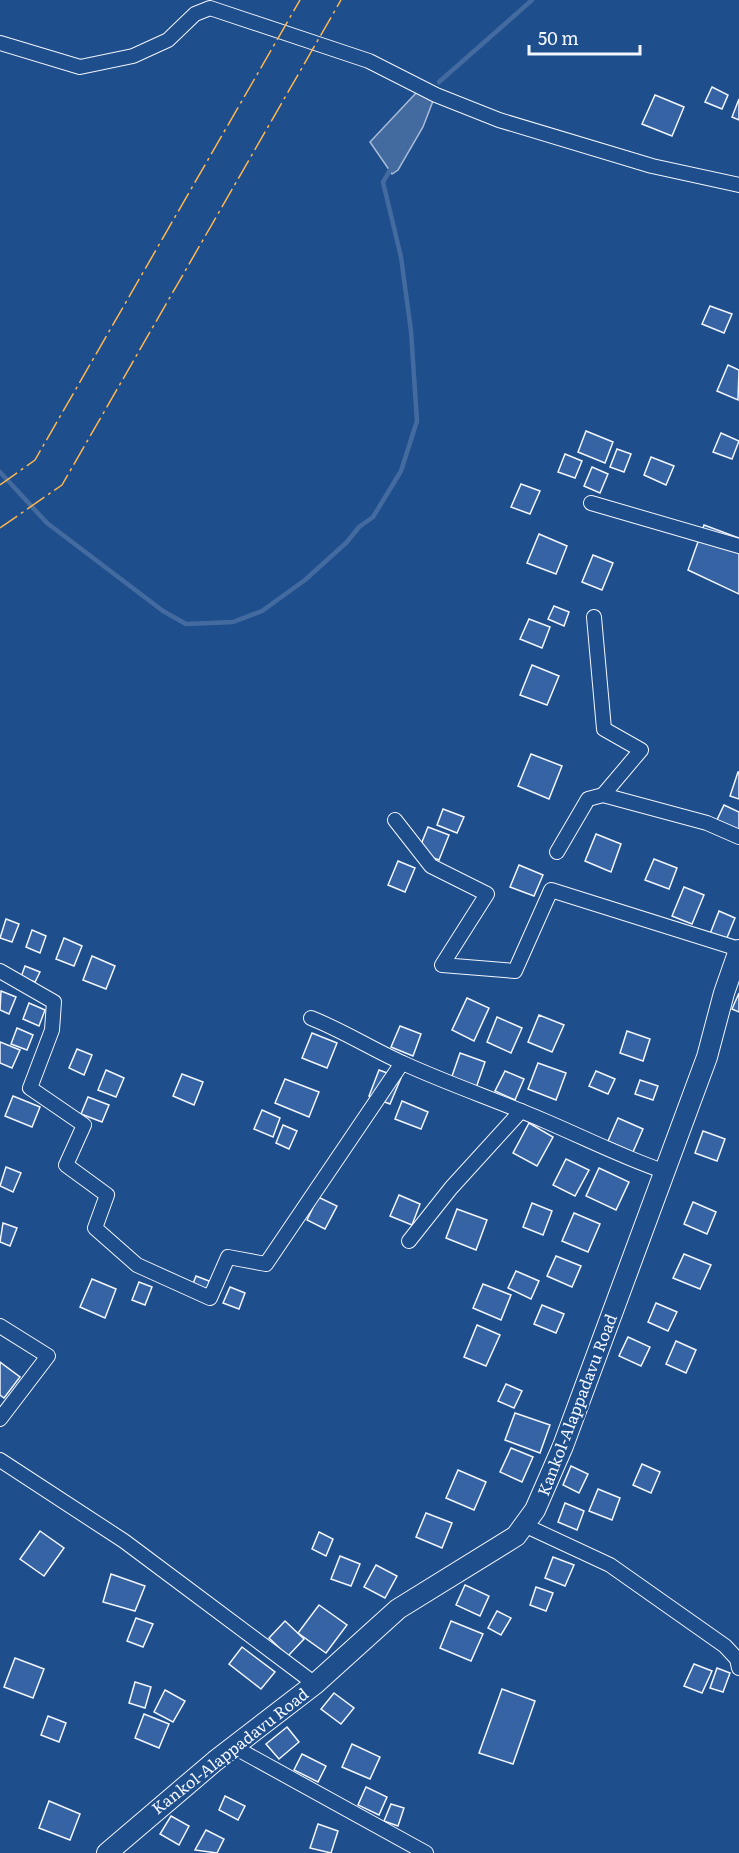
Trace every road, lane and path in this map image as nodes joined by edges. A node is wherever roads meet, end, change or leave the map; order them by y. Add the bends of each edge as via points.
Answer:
1 (0, 43) edge
2 (738, 185) edge
3 (591, 503) dead end
4 (739, 546) edge
5 (594, 617) dead end
6 (603, 795) junction
7 (395, 820) dead end
8 (739, 837) edge
9 (557, 852) dead end
10 (739, 950) edge
11 (0, 970) edge
12 (311, 1018) dead end
13 (402, 1063) junction
14 (521, 1111) junction
15 (663, 1171) junction
16 (409, 1241) dead end
17 (0, 1326) edge
18 (0, 1419) edge
19 (0, 1460) edge
20 (524, 1525) junction
21 (739, 1668) edge
22 (315, 1684) junction
23 (234, 1747) junction
24 (106, 1853) edge
25 (426, 1853) edge

1 - 2 street via 80,67 134,56 168,40 195,14 210,8 369,61 499,120 652,166
3 - 4 street
5 - 6 street via 604,729 641,750
6 - 8 street via 707,823
6 - 9 street via 588,799
7 - 10 street via 431,866 487,894 442,965 515,971 551,890
10 - 15 main road, Kankol-Alappadavu Road via 707,1057
11 - 13 street via 54,1002 52,1030 30,1088 84,1125 66,1165 107,1195 95,1228 137,1265 210,1298 228,1257 266,1264
12 - 13 street
13 - 14 street
14 - 15 street
14 - 16 street
15 - 20 main road, Kankol-Alappadavu Road via 563,1446 535,1510
17 - 18 street via 48,1356
19 - 22 street via 124,1541
20 - 21 street via 610,1565 725,1646 737,1659
20 - 22 main road, Kankol-Alappadavu Road via 516,1536 398,1610
22 - 23 main road, Kankol-Alappadavu Road
23 - 24 main road, Kankol-Alappadavu Road
23 - 25 street

